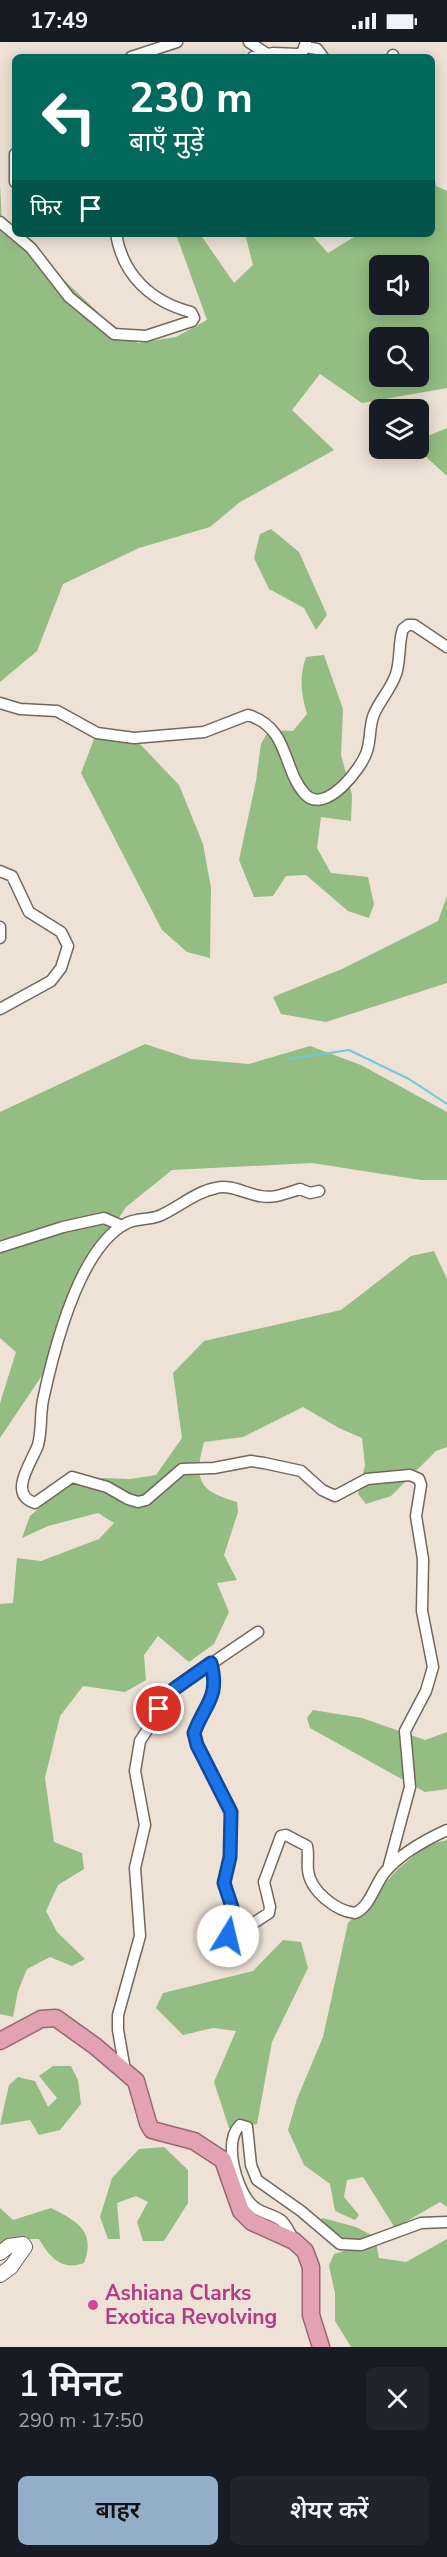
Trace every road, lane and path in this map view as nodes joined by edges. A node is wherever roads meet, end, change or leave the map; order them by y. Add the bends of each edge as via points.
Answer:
1 (177, 42) edge
2 (249, 42) edge
3 (306, 45) edge
4 (140, 54) edge
5 (267, 54) joint
6 (321, 54) edge
7 (18, 237) edge
8 (117, 237) edge
9 (447, 647) edge
10 (0, 704) edge
11 (0, 871) edge
12 (0, 927) edge
13 (0, 938) edge
14 (0, 1009) edge
15 (320, 1191) dead end
16 (122, 1226) junction
17 (0, 1247) edge
18 (258, 1632) dead end
19 (211, 1663) junction
20 (447, 1830) edge
21 (388, 1869) junction
22 (0, 2041) edge
23 (125, 2070) junction
24 (447, 2222) edge
25 (294, 2241) junction
26 (0, 2253) edge
27 (0, 2275) edge
28 (321, 2347) edge

1 - 4 street
2 - 5 street
3 - 5 street via 298,54
3 - 6 street
7 - 8 street via 69,297 114,334 146,336 192,321 191,312 171,308 148,292 123,259
9 - 10 street via 414,625 403,629 396,674 372,717 365,757 336,793 323,800 304,793 277,735 252,716 241,715 204,732 134,738 97,733 57,711
11 - 14 street via 12,876 29,912 61,932 68,945 61,968 51,981
12 - 13 street
15 - 16 street via 300,1189 262,1197 217,1187 159,1216
16 - 17 street via 104,1218
16 - 21 street via 96,1249 70,1306 44,1399 39,1442 23,1478 22,1492 35,1503 72,1478 107,1487 138,1502 146,1500 182,1468 214,1468 251,1461 301,1471 335,1496 367,1479 410,1474 419,1479 422,1611 433,1667 426,1691 405,1731 410,1787
18 - 19 street
19 - 21 street via 214,1694 194,1733 231,1812 230,1857 224,1883 235,1916 229,1939 269,1913 264,1882 281,1836 307,1846 312,1881 327,1900 347,1912 362,1909
19 - 23 street via 166,1698 136,1752 135,1771 145,1825 135,1868 140,1936 118,2016
20 - 21 street via 430,1837
22 - 23 highway via 41,2019 56,2018
23 - 25 highway via 140,2089 152,2130 194,2141 216,2154 228,2171 241,2211 252,2222
24 - 25 street via 421,2223 361,2245 340,2244 257,2180 251,2165 247,2127 240,2125 231,2141 231,2156 244,2194 258,2211 282,2221
25 - 28 highway via 305,2252 311,2268 311,2315
26 - 27 street via 16,2243 25,2247

